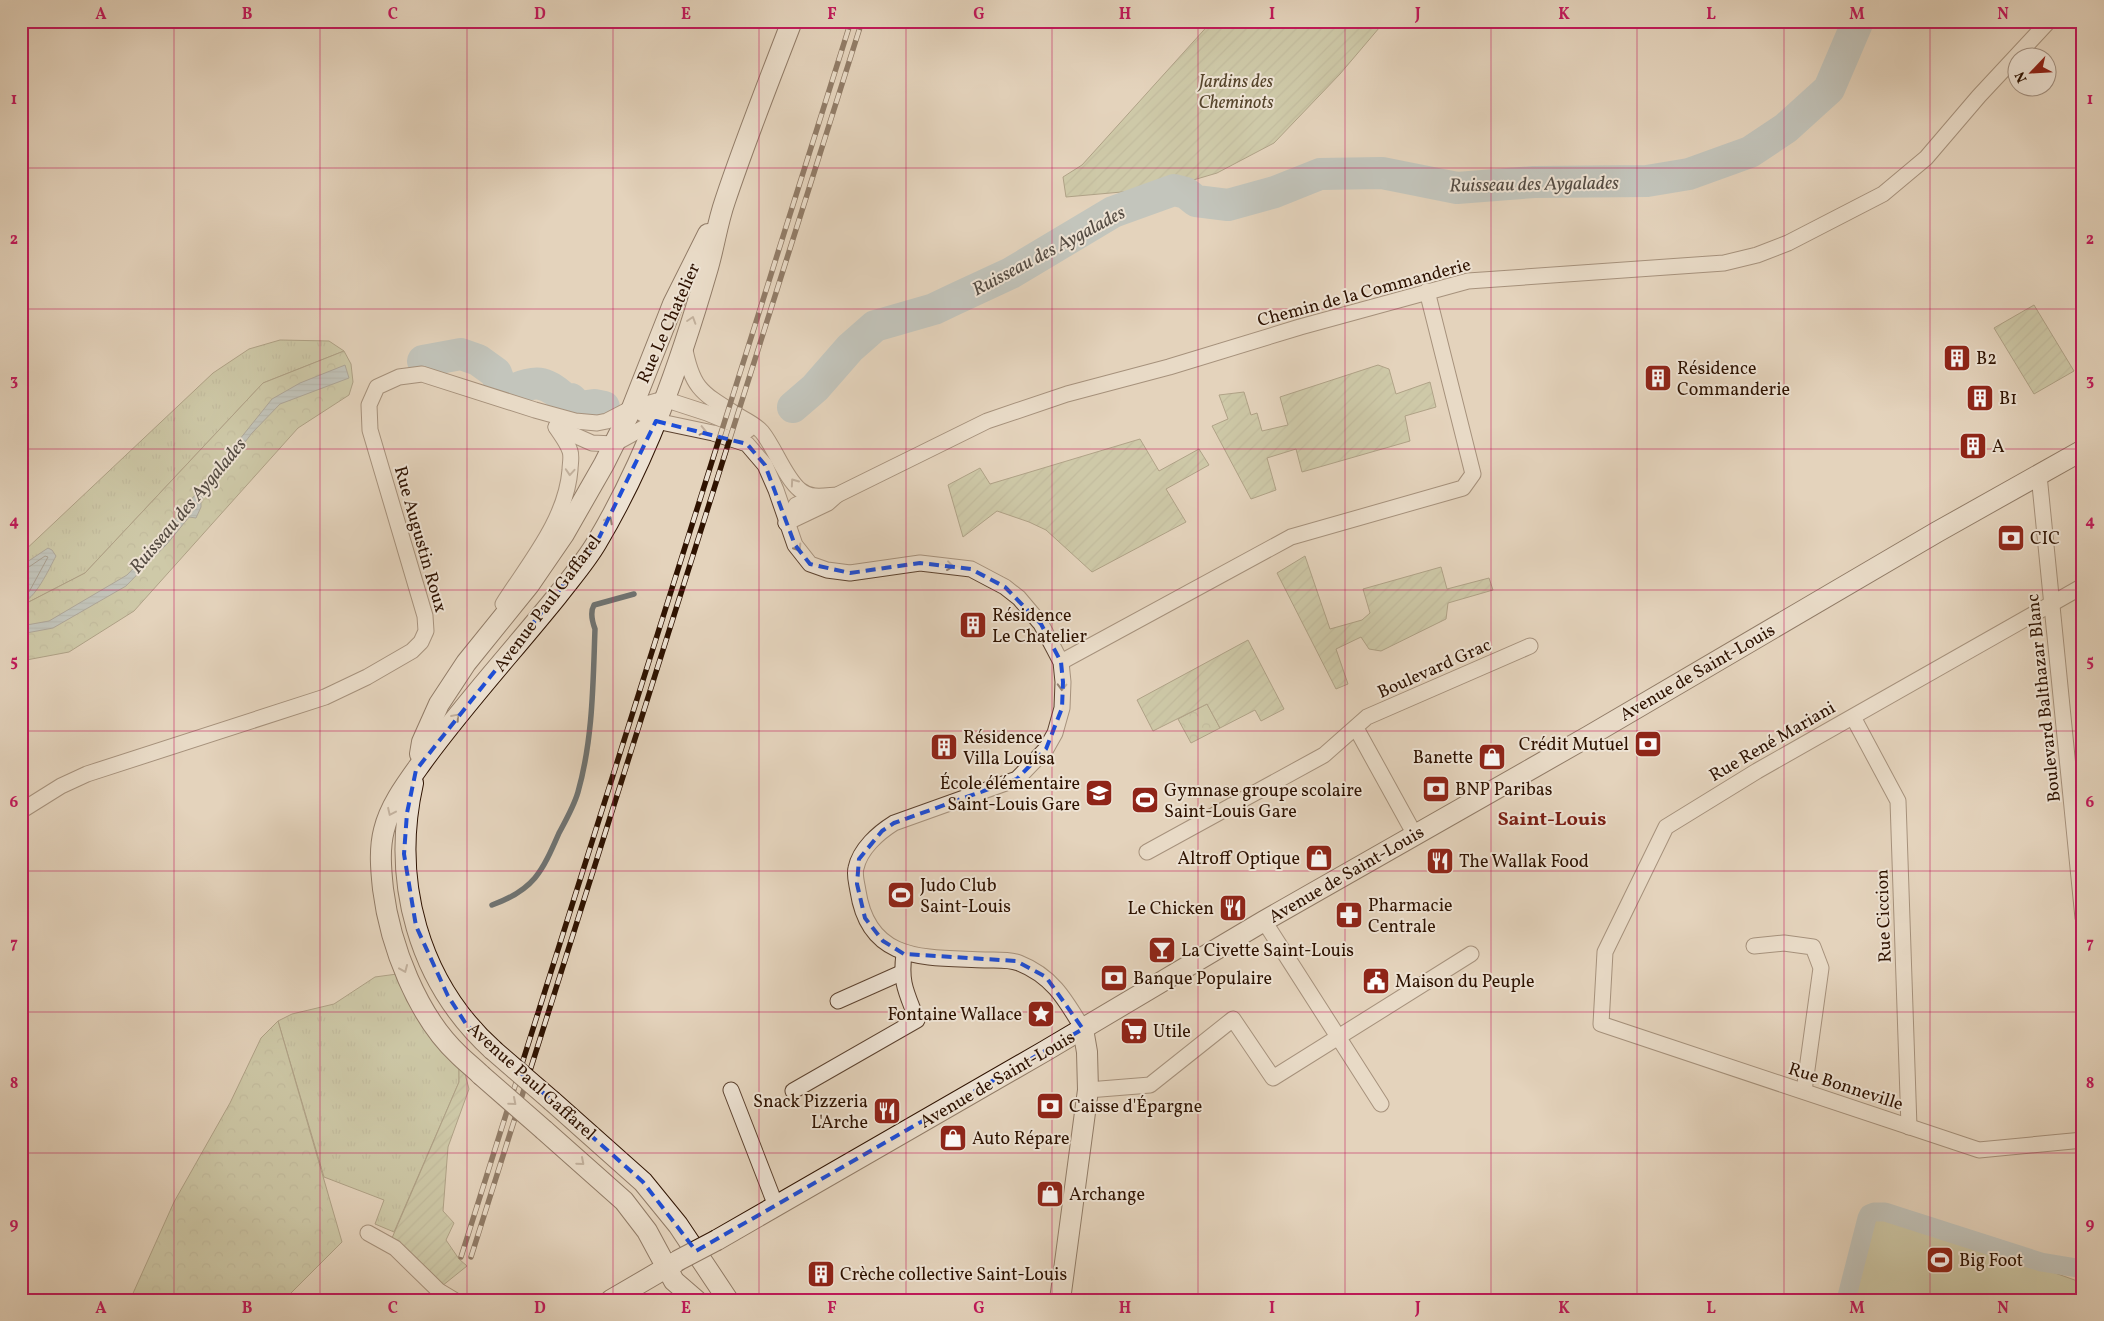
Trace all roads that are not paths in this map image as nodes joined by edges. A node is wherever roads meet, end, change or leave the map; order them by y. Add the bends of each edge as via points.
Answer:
1 (792, 21) edge
2 (2049, 21) edge
3 (724, 204) junction
4 (1427, 291) junction
5 (683, 343) junction
6 (664, 399) junction
7 (632, 408) junction
8 (535, 410) junction
9 (656, 421) junction
10 (556, 427) junction
11 (767, 438) junction
12 (614, 444) junction
13 (2083, 450) edge
14 (2039, 475) junction
15 (837, 495) junction
16 (815, 497) junction
17 (786, 523) junction
18 (2083, 586) edge
19 (2053, 604) junction
20 (1530, 646) dead end
21 (1062, 662) junction
22 (466, 663) junction
23 (1853, 716) junction
24 (1356, 728) junction
25 (416, 770) junction
26 (2077, 788) edge
27 (21, 811) edge
28 (1415, 835) junction
29 (1148, 852) dead end
30 (2083, 918) edge
31 (1264, 921) junction
32 (1754, 946) dead end
33 (904, 954) junction
34 (1470, 954) dead end
35 (901, 973) junction
36 (838, 1001) dead end
37 (1602, 1024) joint
38 (1083, 1029) junction
39 (1337, 1038) junction
40 (731, 1090) dead end
41 (793, 1090) dead end
42 (1088, 1090) junction
43 (1804, 1091) junction
44 (1381, 1104) dead end
45 (1909, 1126) junction
46 (2083, 1140) edge
47 (776, 1206) junction
48 (368, 1233) dead end
49 (672, 1264) junction
50 (454, 1300) edge
51 (611, 1300) edge
52 (696, 1300) edge
53 (728, 1300) edge
54 (1060, 1300) edge

1 - 3 main road, Rue Le Chatelier
2 - 4 street, Chemin de la Commanderie via 1926,158 1883,194 1788,243 1724,263 1468,281
5 -> 3 main road, Rue Le Chatelier via 708,270
3 - 7 main road, Rue Le Chatelier via 673,304
4 - 15 street, Chemin de la Commanderie via 1067,394 987,421
4 - 21 street via 1473,474 1463,488 1291,537
5 - 6 main road, Rue Le Chatelier
5 - 11 street, Rue Le Chatelier via 696,385 717,403 757,427
6 - 7 street, Rue Augustin Roux
6 - 9 main road, Avenue Paul Gaffarel
6 - 11 street, Rue Le Chatelier
7 - 8 street, Rue Augustin Roux via 597,423 575,421
7 - 9 street
7 - 12 main road, Rue Le Chatelier
8 - 10 street, Rue Augustin Roux
8 - 27 street, Rue Augustin Roux via 422,374 399,377 377,387 369,405 370,430 425,616 426,631 421,642 412,651 367,677 325,697 87,774
9 - 12 street
9 -> 17 street via 747,444 765,465
25 -> 9 main road, Avenue Paul Gaffarel via 596,544 632,477
10 - 12 street, Rue Augustin Roux via 592,443
10 -> 22 street, Rue Augustin Roux via 571,456 569,481 562,505 552,528
16 -> 11 street, Rue Le Chatelier via 799,489
12 - 22 main road, Avenue Paul Gaffarel via 564,534 529,585
13 - 14 main road, Avenue de Saint-Louis
14 - 19 street, Boulevard Balthazar Blanc
14 - 28 main road, Avenue de Saint-Louis
15 - 16 street
15 - 17 street via 828,503
16 - 17 street via 796,505
17 -> 21 street via 796,549 810,564 827,570 850,573 920,563 970,569 988,577 1018,598 1041,624
18 - 19 street, Rue René Mariani
19 - 23 street, Rue René Mariani
19 - 26 street, Boulevard Balthazar Blanc
20 - 24 street, Boulevard Grac via 1367,717
21 -> 33 street via 1062,708 1055,733 1027,771 1004,785 894,823 882,831 859,859 855,870 865,918 883,941
22 - 25 main road, Avenue Paul Gaffarel via 431,722 422,742
23 - 37 street, Rue René Mariani via 1666,827 1605,952
23 - 45 street, Rue Ciccion via 1898,801
24 - 28 street
24 - 29 street, Boulevard Grac via 1324,755
25 -> 49 main road, bridge via 394,805 383,832 380,869 386,915 397,954 413,990 457,1054 624,1201
25 - 53 main road, Avenue Paul Gaffarel, bridge via 407,813 404,854 407,882 416,926 431,965 448,996 466,1024 493,1050 643,1182 678,1224
26 - 30 street, Boulevard Balthazar Blanc
28 - 31 main road, Avenue de Saint-Louis
31 - 38 main road, Avenue de Saint-Louis
31 - 39 street
32 - 43 street via 1813,946 1821,968
33 - 35 street
33 - 38 street via 1016,961 1046,977 1066,1000
34 - 39 street
35 - 36 street
35 - 41 street via 917,1020
37 - 43 street, Rue Bonneville
38 - 42 main road
38 - 47 main road, Avenue de Saint-Louis
39 - 42 street via 1273,1078 1233,1020 1150,1085
39 - 44 street
40 - 47 street
42 - 54 main road
43 - 45 street, Rue Bonneville
45 - 46 street, Rue Bonneville via 1979,1150
47 - 49 main road, Avenue de Saint-Louis, bridge
48 - 50 street via 395,1248 439,1291
49 - 51 main road, Avenue de Saint-Louis
49 - 52 main road via 674,1281

